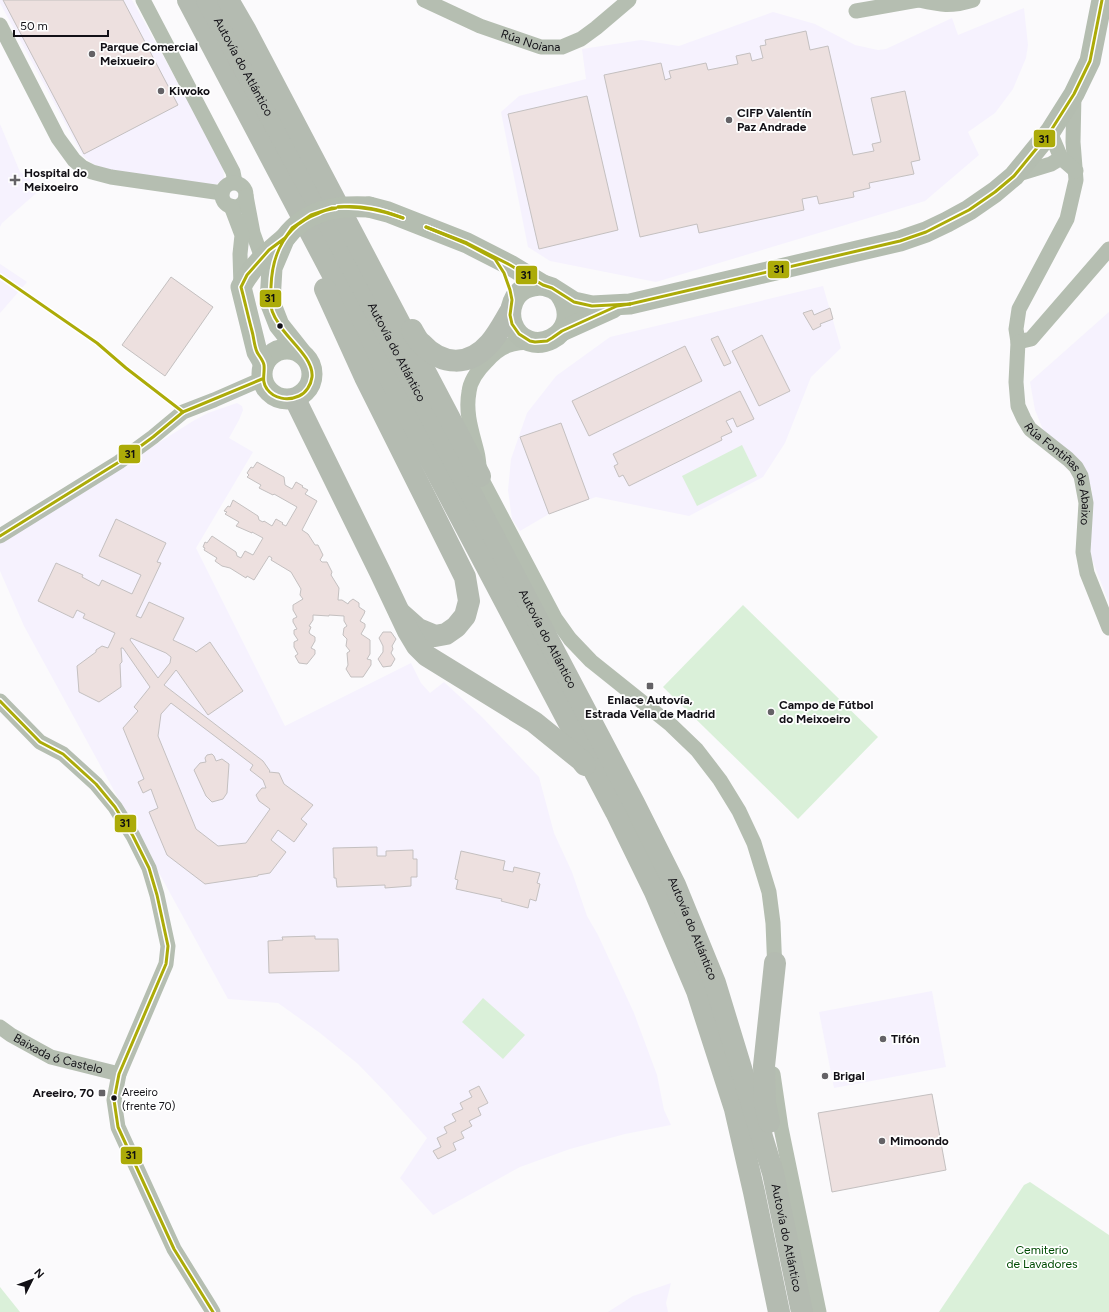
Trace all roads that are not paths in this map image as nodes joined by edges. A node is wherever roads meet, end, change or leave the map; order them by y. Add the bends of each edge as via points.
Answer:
1 (143, 0) edge
2 (176, 0) edge
3 (188, 0) edge
4 (207, 0) edge
5 (228, 0) edge
6 (424, 0) edge
7 (629, 0) edge
8 (918, 0) edge
9 (972, 0) edge
10 (1101, 1) edge
11 (856, 11) dead end
12 (0, 25) edge
13 (1074, 94) junction
14 (1053, 128) junction
15 (1073, 142) junction
16 (1061, 158) junction
17 (1076, 171) junction
18 (1014, 176) junction
19 (235, 182) junction
20 (222, 193) junction
21 (246, 196) junction
22 (231, 206) junction
23 (285, 238) junction
24 (1109, 249) edge
25 (262, 258) junction
26 (494, 258) junction
27 (241, 286) junction
28 (551, 289) junction
29 (384, 294) junction
30 (617, 306) junction
31 (511, 307) junction
32 (279, 324) junction
33 (562, 331) junction
34 (533, 342) junction
35 (1018, 342) junction
36 (302, 354) junction
37 (263, 371) junction
38 (295, 399) junction
39 (480, 476) junction
40 (0, 536) edge
41 (400, 613) junction
42 (1109, 628) edge
43 (0, 701) edge
44 (616, 812) junction
45 (775, 964) junction
46 (0, 1027) edge
47 (119, 1074) junction
48 (773, 1173) junction
49 (213, 1312) edge
50 (779, 1312) edge
51 (802, 1312) edge
52 (819, 1312) edge

1 - 19 street via 233,172
2 - 41 highway via 319,275 365,377 465,577 469,601 465,616 446,634 435,636 418,629
3 - 44 highway, Autovía do Atlántico
4 - 48 highway, Autovía do Atlántico via 334,233 675,884 715,983
5 - 29 highway
6 - 7 street, Rúa Noiana via 480,26 540,47 562,47 581,39
8 - 9 street via 946,5
8 - 11 street
10 - 13 main road via 1090,61
12 - 20 street via 58,138 82,167 111,177
13 - 14 main road
13 - 15 street, Rúa Fontiñas de Abaixo
14 - 15 street
14 - 16 street
14 - 18 main road
15 - 17 street, Rúa Fontiñas de Abaixo
16 - 17 street
16 - 18 street via 1051,164
17 - 35 street, Rúa Fontiñas de Abaixo via 1067,219 1019,309 1016,329
18 - 30 main road via 969,210 926,232 900,241
19 - 20 street via 226,185
19 - 21 street via 246,191
20 - 22 street via 222,199
21 - 22 street via 240,205
21 - 25 street via 253,233
22 - 27 street via 242,235
23 - 25 main road
23 - 26 main road, bridge via 292,228 311,215 332,208 369,207 467,243
23 - 32 main road via 272,268 270,302
24 - 35 street via 1031,338
25 - 27 main road
25 - 32 main road via 260,299 266,315
26 - 28 main road
26 - 31 main road via 511,290
27 - 37 main road
28 - 30 main road via 574,302 592,306
28 - 31 main road via 533,285 524,289 517,295
28 - 33 main road via 565,301 567,308 568,316
29 - 31 highway via 402,313 420,342 429,351 452,361 469,358 491,343
29 - 39 highway
30 - 33 main road
31 - 34 main road via 514,328
32 - 36 main road
33 - 34 main road via 549,341
34 - 39 street via 508,344 493,354 477,372 469,391 468,416
35 - 42 street, Rúa Fontiñas de Abaixo via 1018,406 1030,429 1068,459 1081,476 1086,503 1083,552 1087,573
36 - 37 main road via 288,349 274,353 268,358
36 - 38 main road via 311,367 312,382 302,395
37 - 38 main road via 264,386 274,396
37 - 40 street via 214,400 183,412 119,462
38 - 41 highway
39 - 45 street via 555,618 570,639 591,661 671,725 697,750 739,811 754,843 769,892
41 - 44 highway via 417,646 427,656 534,722 581,760
43 - 47 street via 40,742 63,754 96,784 115,807 149,868 168,946 166,964
44 - 50 highway, Autovía do Atlántico via 655,892 696,991 735,1110
45 - 48 highway via 764,1066 765,1103 772,1143
45 - 52 street via 777,994 773,1077
46 - 47 street, Baixada ó Castelo via 51,1057
47 - 49 street via 114,1100 118,1128 174,1249
48 - 51 highway, Autovía do Atlántico

